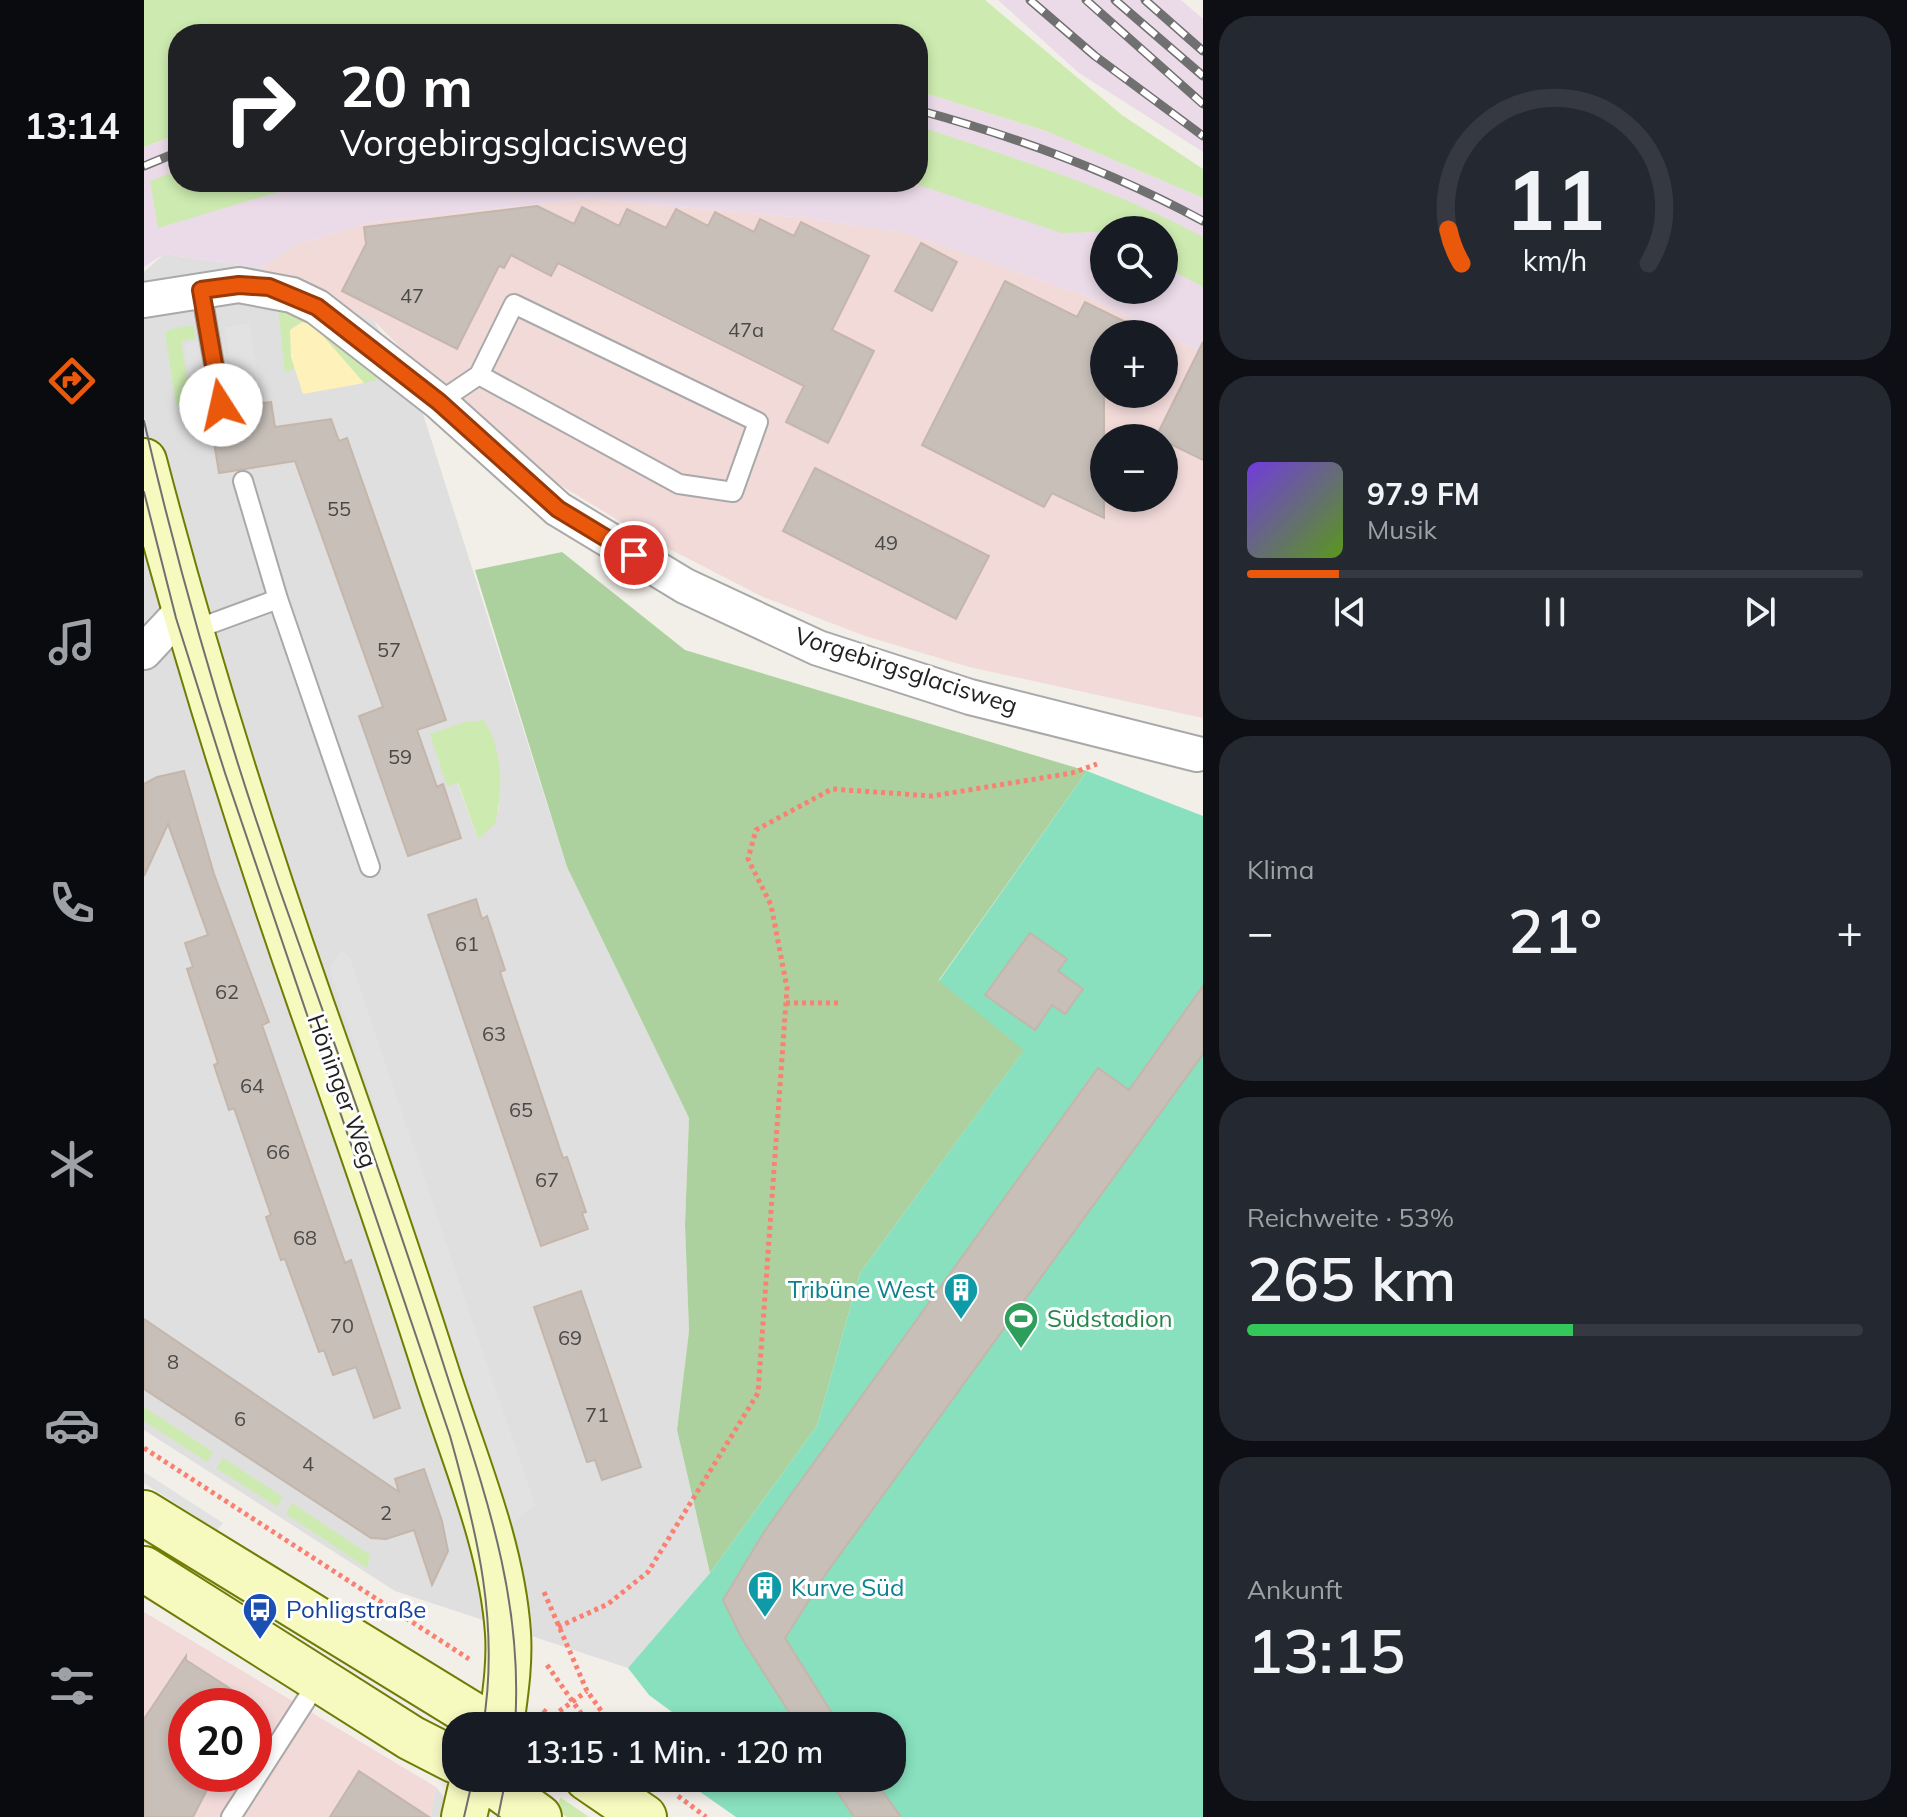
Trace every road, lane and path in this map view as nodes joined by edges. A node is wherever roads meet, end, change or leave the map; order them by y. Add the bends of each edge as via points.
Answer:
1 (201, 290) junction
2 (144, 300) edge
3 (479, 375) junction
4 (439, 402) junction
5 (221, 405) dead end
6 (144, 461) edge
7 (243, 481) dead end
8 (278, 599) junction
9 (187, 620) junction
10 (144, 652) edge
11 (1197, 754) dead end
12 (1101, 763) dead end
13 (370, 867) dead end
14 (786, 1003) junction
15 (838, 1003) dead end
16 (144, 1448) edge
17 (144, 1513) edge
18 (144, 1569) edge
19 (360, 1590) junction
20 (355, 1598) dead end
21 (319, 1680) junction
22 (507, 1684) junction
23 (587, 1691) junction
24 (468, 1712) edge
25 (503, 1712) edge
26 (542, 1712) edge
27 (558, 1712) edge
28 (602, 1712) edge
29 (442, 1753) edge
30 (490, 1792) edge
31 (498, 1792) edge
32 (627, 1792) edge
33 (656, 1802) edge
34 (231, 1817) edge
35 (464, 1817) edge
36 (539, 1817) edge
37 (706, 1817) edge

1 - 2 street, Vorgebirgsglacisweg
1 - 4 street, Vorgebirgsglacisweg via 239,285 292,295 317,307
1 - 5 lane
3 - 3 lane via 679,484 733,492 758,422 514,304
3 - 4 lane
4 - 11 street, Vorgebirgsglacisweg via 558,509 685,586 818,648 970,697
6 - 9 street, Höninger Weg
7 - 8 lane
8 - 9 lane
8 - 13 lane
9 - 10 street
9 - 22 street, Höninger Weg via 487,1529 503,1590
12 - 14 path via 1072,773 932,796 832,789 756,830 748,859 771,905
14 - 15 path
14 - 23 path via 758,1393 648,1572 608,1604 558,1627
16 - 19 path
17 - 24 street
18 - 21 street
19 - 20 path
19 - 22 path
21 - 29 street
21 - 34 lane
22 - 25 street, Höninger Weg
22 - 26 path
23 - 27 path
23 - 28 path
30 - 35 street
31 - 36 street
32 - 33 street
33 - 37 path

